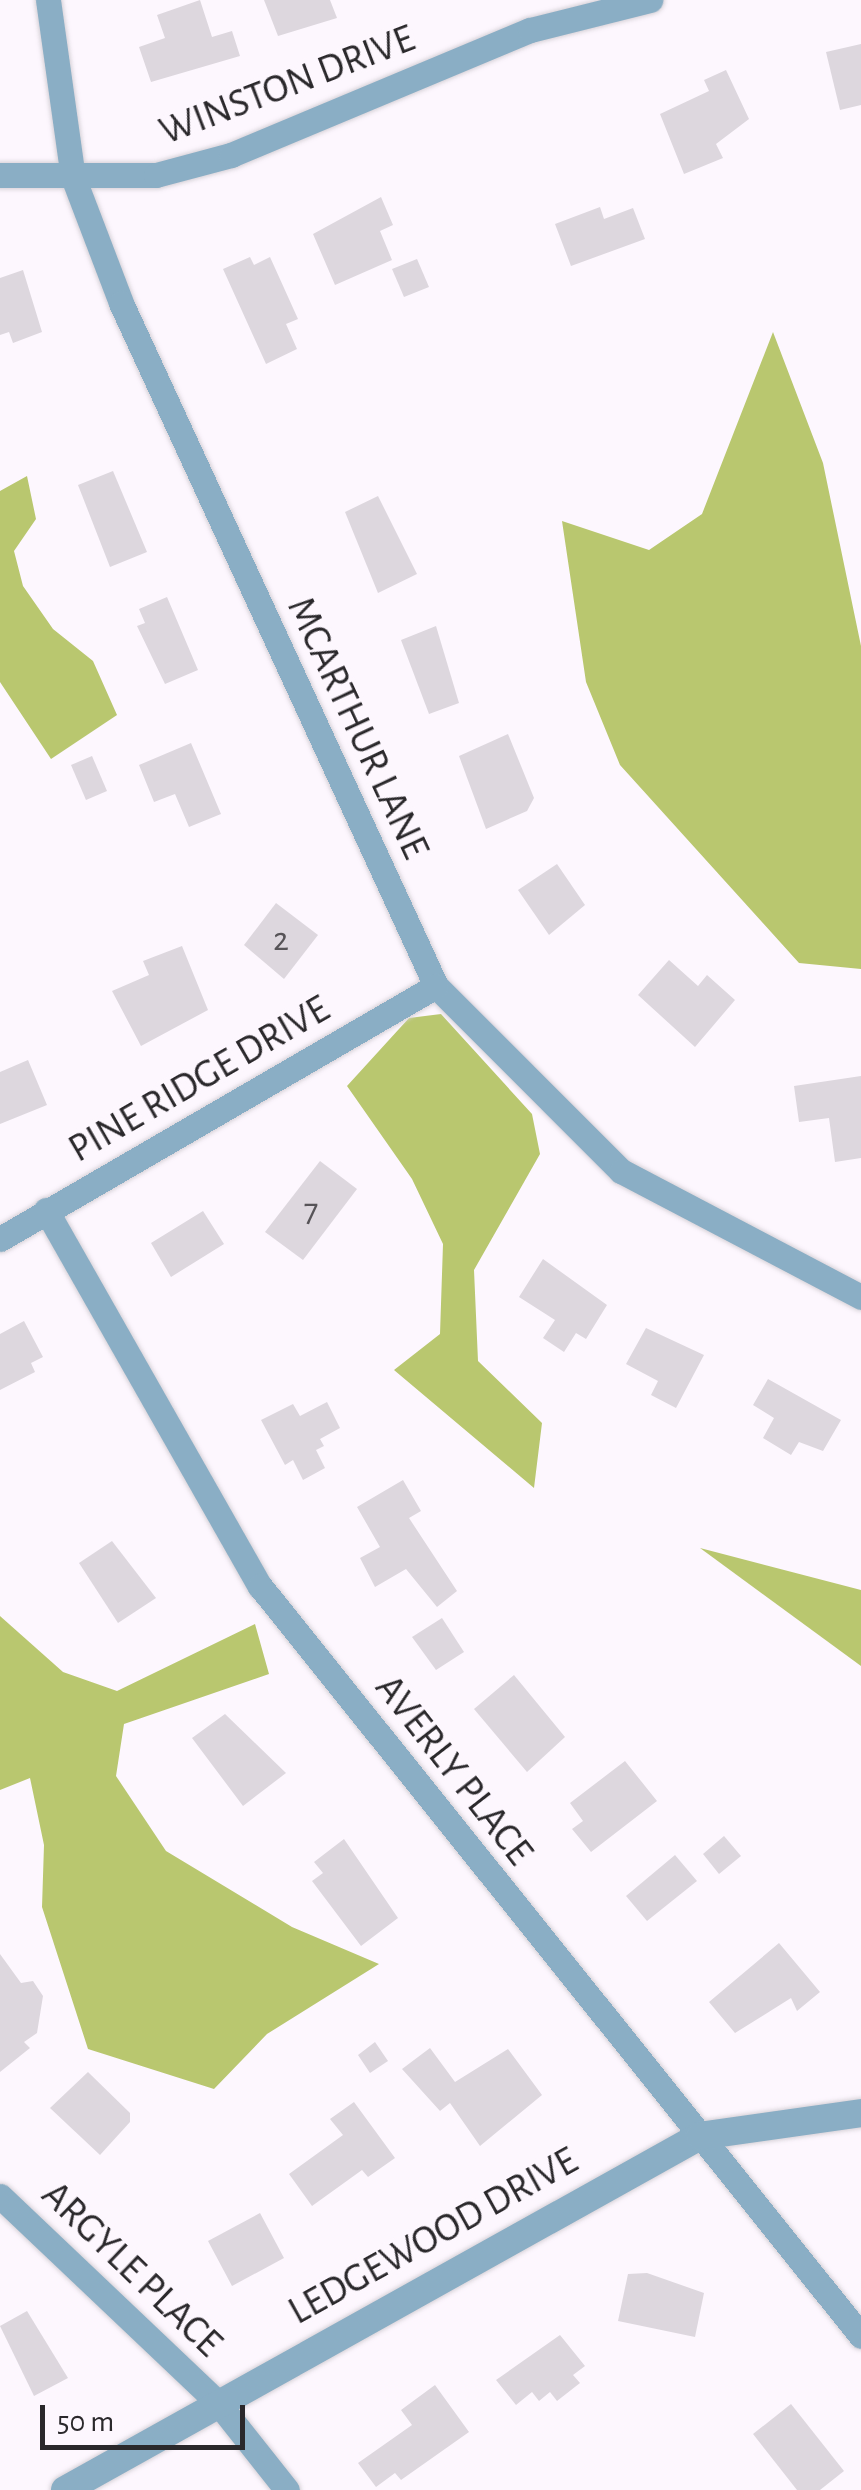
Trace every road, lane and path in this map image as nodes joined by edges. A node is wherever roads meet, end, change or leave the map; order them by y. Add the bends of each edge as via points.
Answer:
1 (48, 0) edge
2 (650, 0) edge
3 (0, 176) edge
4 (72, 178) junction
5 (436, 986) junction
6 (46, 1210) junction
7 (0, 1239) edge
8 (861, 1296) edge
9 (861, 2113) edge
10 (700, 2136) junction
11 (0, 2196) edge
12 (861, 2336) edge
13 (218, 2403) junction
14 (65, 2490) edge
15 (287, 2490) edge

1 - 4 street, MCARTHUR LANE
2 - 4 street, WINSTON DRIVE via 530,30 232,155 156,175
3 - 4 street, WINSTON DRIVE
4 - 5 street, MCARTHUR LANE via 121,303
5 - 6 street, PINE RIDGE DRIVE
5 - 8 street, MCARTHUR LANE via 621,1171
6 - 7 street, PINE RIDGE DRIVE
6 - 10 street, AVERLY PLACE via 260,1586
9 - 10 street, LEDGEWOOD DRIVE
10 - 12 street, AVERLY PLACE
10 - 13 street, LEDGEWOOD DRIVE
11 - 13 street, ARGYLE PLACE
13 - 14 street, LEDGEWOOD DRIVE
13 - 15 street, ARGYLE PLACE

